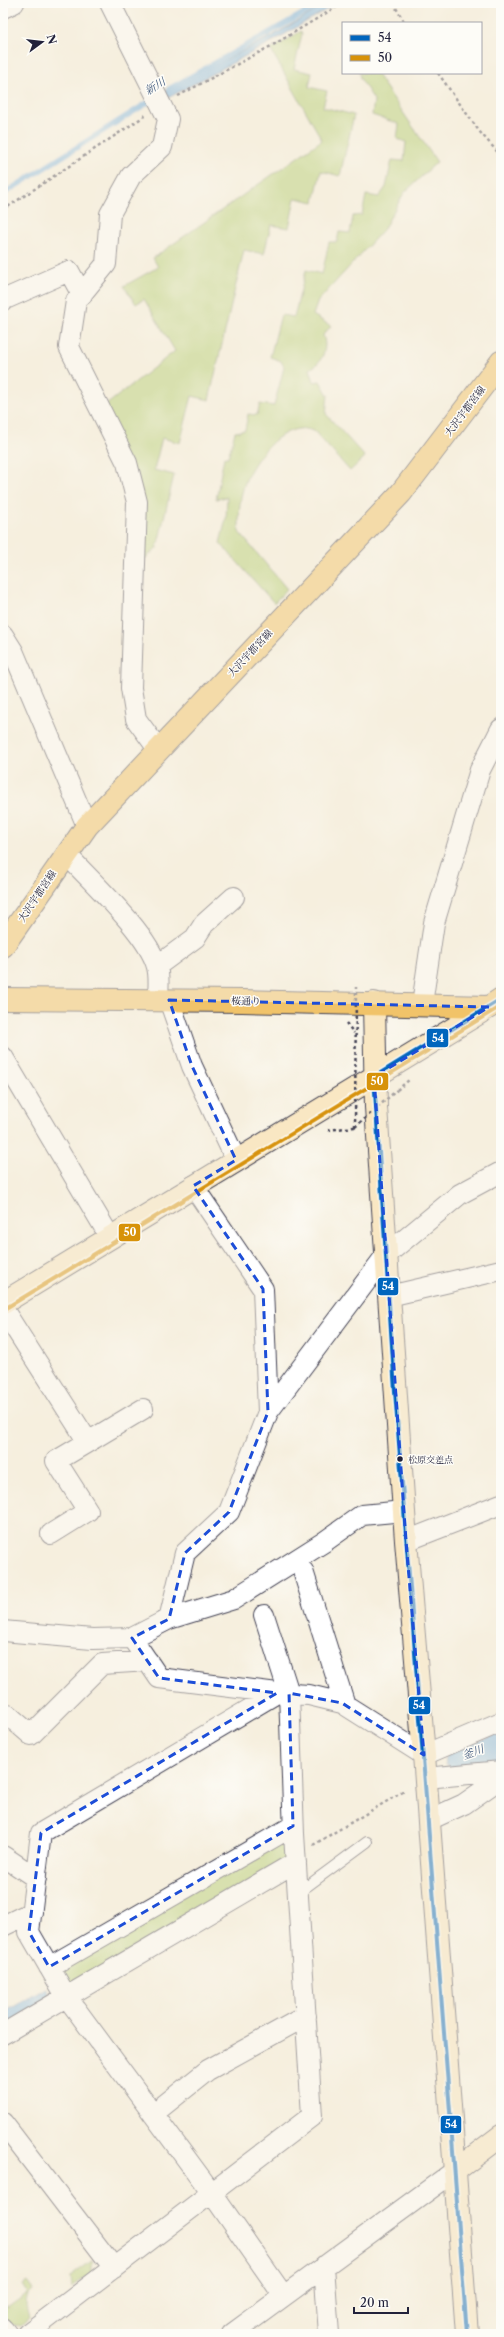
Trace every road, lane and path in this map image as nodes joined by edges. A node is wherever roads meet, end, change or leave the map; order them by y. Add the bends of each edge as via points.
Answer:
1 (14, 3) edge
2 (110, 3) edge
3 (393, 3) edge
4 (3, 8) edge
5 (404, 22) edge
6 (439, 74) edge
7 (501, 156) edge
8 (82, 295) junction
9 (3, 300) edge
10 (501, 362) edge
11 (3, 635) edge
12 (501, 729) edge
13 (158, 749) junction
14 (86, 826) junction
15 (66, 854) junction
16 (234, 897) dead end
17 (3, 946) edge
18 (157, 966) junction
19 (356, 987) dead end
20 (3, 999) edge
21 (163, 1000) junction
22 (374, 1003) junction
23 (495, 1003) edge
24 (422, 1004) junction
25 (3, 1058) edge
26 (415, 1076) dead end
27 (374, 1077) junction
28 (355, 1127) junction
29 (322, 1131) dead end
30 (236, 1160) junction
31 (501, 1172) edge
32 (194, 1186) junction
33 (110, 1238) junction
34 (386, 1256) junction
35 (501, 1270) edge
36 (389, 1296) junction
37 (3, 1304) edge
38 (3, 1310) edge
39 (143, 1409) dead end
40 (268, 1412) junction
41 (88, 1442) junction
42 (501, 1504) edge
43 (404, 1511) junction
44 (51, 1534) dead end
45 (406, 1540) junction
46 (303, 1571) dead end
47 (264, 1615) dead end
48 (169, 1619) junction
49 (3, 1631) edge
50 (132, 1638) junction
51 (148, 1661) junction
52 (283, 1693) junction
53 (345, 1705) junction
54 (8, 1715) dead end
55 (501, 1722) edge
56 (424, 1755) junction
57 (501, 1771) edge
58 (426, 1778) junction
59 (501, 1778) edge
60 (429, 1820) junction
61 (294, 1830) junction
62 (367, 1842) dead end
63 (3, 1856) edge
64 (296, 1859) junction
65 (36, 1878) junction
66 (298, 1893) junction
67 (32, 1912) junction
68 (3, 1926) edge
69 (51, 1970) junction
70 (65, 1993) junction
71 (306, 2016) junction
72 (3, 2034) edge
73 (153, 2114) junction
74 (3, 2123) edge
75 (501, 2136) edge
76 (456, 2170) junction
77 (211, 2192) junction
78 (324, 2266) junction
79 (114, 2268) junction
80 (283, 2295) junction
81 (3, 2328) edge
82 (7, 2334) edge
83 (26, 2334) edge
84 (232, 2334) edge
85 (329, 2334) edge
86 (467, 2334) edge

1 - 4 street
2 - 8 street via 168,119 162,147 131,176 110,214 106,264
3 - 5 path
6 - 7 path via 479,131
8 - 9 street via 69,271
8 - 13 street via 76,301 68,347 127,463 137,502 131,688 136,719
10 - 13 main road, 大沢宇都宮線 via 398,497
11 - 14 street via 13,651
12 - 24 street via 480,770 434,923
13 - 14 main road, 大沢宇都宮線
14 - 15 main road, 大沢宇都宮線
15 - 17 main road, 大沢宇都宮線
15 - 18 street via 140,935
16 - 18 street via 204,924 195,938
18 - 21 street
19 - 28 path, bridge
20 - 21 main road, 桜通り
21 - 22 main road, 桜通り
21 - 30 street
22 - 24 main road, 桜通り
22 - 27 street
23 - 24 main road, 桜通り
23 - 27 street
25 - 33 street
26 - 28 path, bridge
27 - 30 street
27 - 34 street
28 - 29 path
30 - 32 street
31 - 34 street via 460,1194
32 - 33 street
32 - 40 street via 263,1290
33 - 37 street
34 - 36 street
34 - 40 street
35 - 36 street
36 - 43 street
38 - 41 street
39 - 41 street
40 - 48 street via 229,1512 185,1553
41 - 44 street via 56,1461 88,1511
42 - 45 street
43 - 45 street
43 - 48 street via 362,1515 234,1599
45 - 56 street
46 - 53 street
47 - 52 street
48 - 50 street
49 - 50 street via 92,1639
50 - 51 street
51 - 52 street via 159,1678
51 - 54 street via 102,1664 31,1735
52 - 53 street via 309,1695
52 - 61 street
52 - 65 street via 41,1833
53 - 56 street
55 - 56 street
56 - 58 street
57 - 58 street
58 - 60 street
58 - 64 path
59 - 60 street via 464,1804
60 - 76 street
61 - 64 street
61 - 69 street
62 - 66 lane
63 - 65 street
64 - 66 street
64 - 70 street
65 - 67 street
66 - 71 street
67 - 68 street
67 - 69 street via 29,1932
69 - 70 street
70 - 72 street
70 - 73 street
71 - 73 street via 208,2070
71 - 77 street via 312,2116
73 - 77 street
74 - 79 street
75 - 76 street
76 - 78 street
76 - 86 street
77 - 79 street
77 - 80 street
78 - 80 street
78 - 85 street
79 - 83 street
80 - 84 street
81 - 82 street

